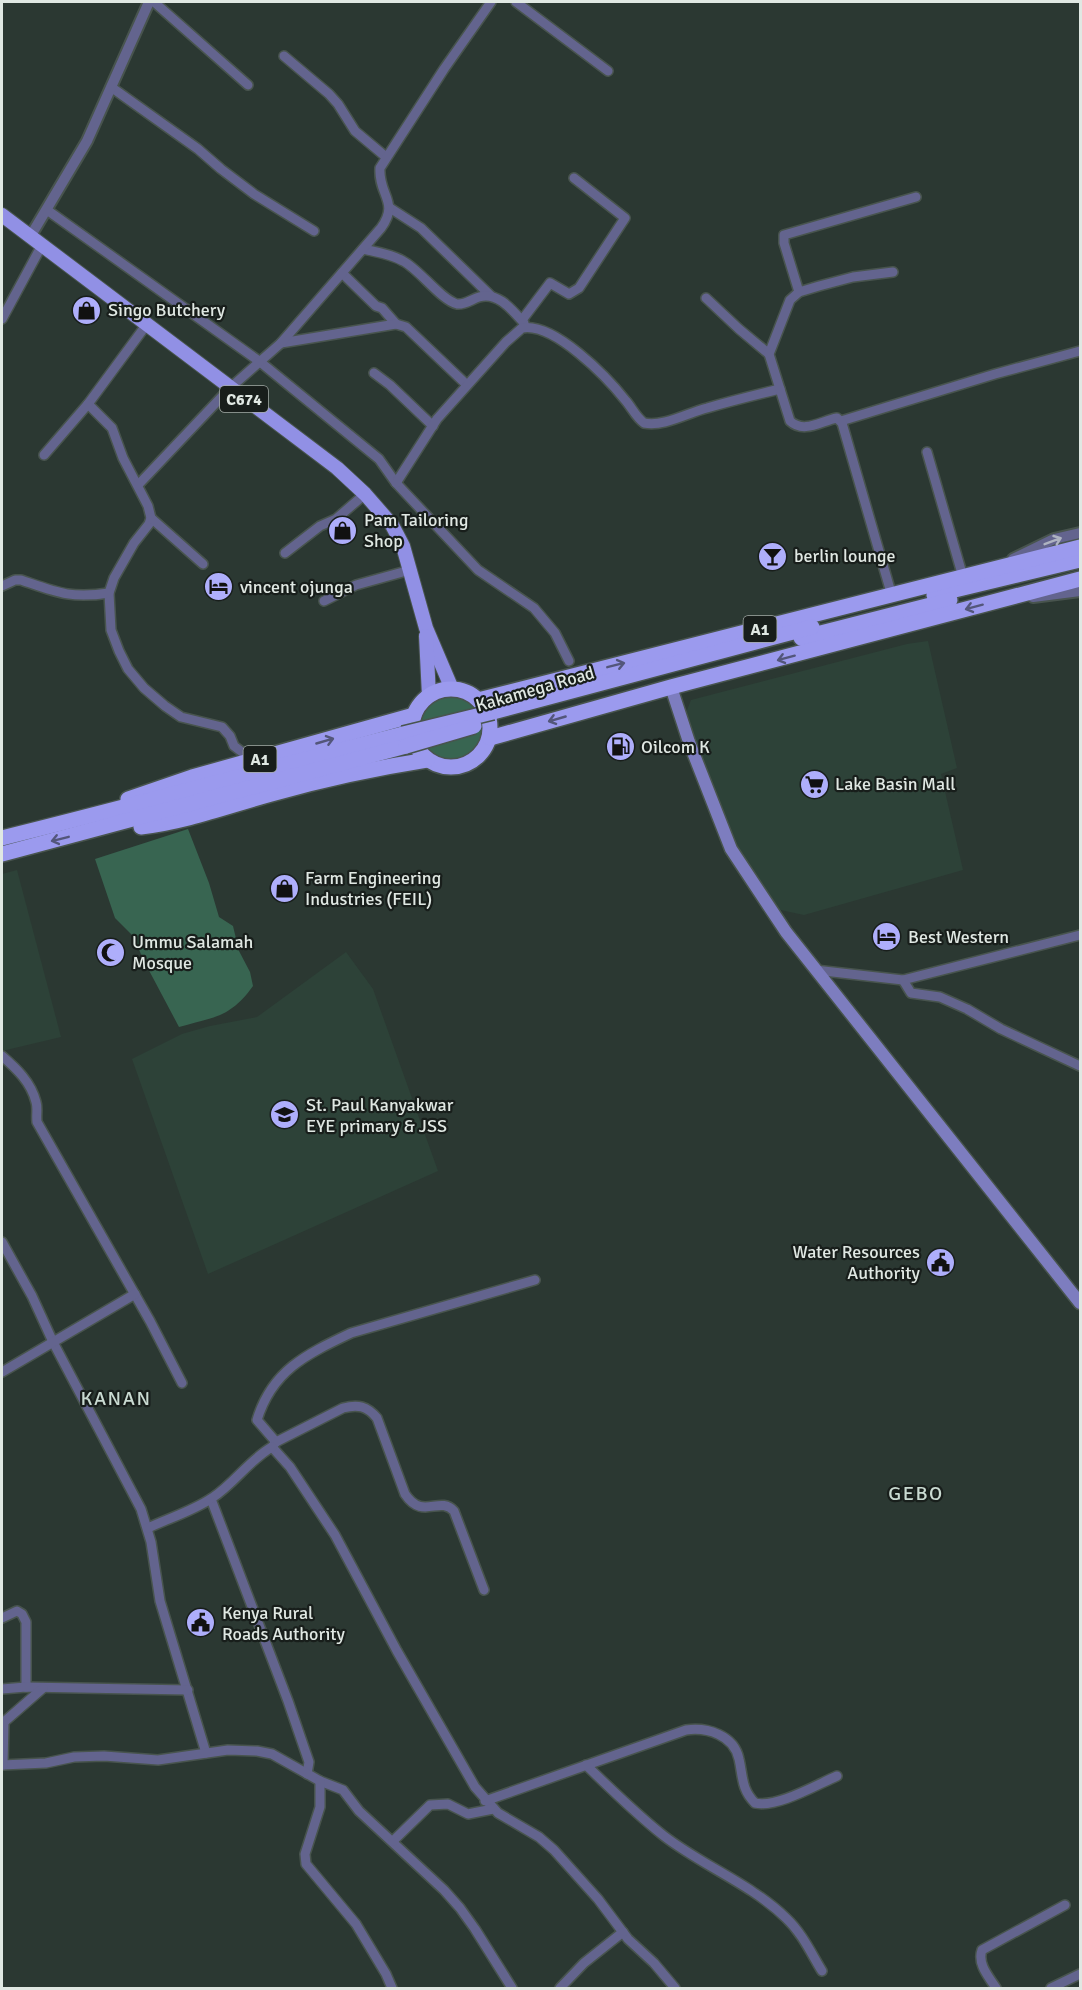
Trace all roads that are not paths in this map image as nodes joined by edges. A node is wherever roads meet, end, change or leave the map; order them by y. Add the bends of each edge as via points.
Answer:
1 (149, 2) edge
2 (154, 2) edge
3 (491, 2) edge
4 (516, 2) edge
5 (284, 56) dead end
6 (608, 71) dead end
7 (248, 85) dead end
8 (111, 87) junction
9 (386, 157) junction
10 (574, 178) dead end
11 (916, 197) dead end
12 (390, 208) junction
13 (47, 210) junction
14 (2, 215) edge
15 (314, 231) dead end
16 (30, 237) junction
17 (42, 245) junction
18 (363, 249) junction
19 (893, 272) dead end
20 (342, 273) junction
21 (799, 292) junction
22 (490, 296) junction
23 (706, 298) dead end
24 (2, 319) edge
25 (147, 324) junction
26 (396, 324) junction
27 (524, 324) junction
28 (280, 343) junction
29 (1080, 351) edge
30 (769, 354) junction
31 (259, 361) junction
32 (374, 373) dead end
33 (467, 385) junction
34 (230, 388) junction
35 (780, 389) junction
36 (88, 404) junction
37 (841, 421) junction
38 (433, 426) junction
39 (927, 452) dead end
40 (44, 455) dead end
41 (396, 483) junction
42 (138, 485) junction
43 (365, 494) junction
44 (151, 518) junction
45 (1080, 533) edge
46 (1080, 547) edge
47 (285, 553) dead end
48 (1080, 560) edge
49 (203, 564) dead end
50 (1080, 566) edge
51 (410, 570) junction
52 (989, 571) junction
53 (963, 577) junction
54 (1080, 579) edge
55 (2, 586) edge
56 (1080, 591) edge
57 (109, 593) junction
58 (892, 596) junction
59 (324, 601) dead end
60 (997, 601) junction
61 (426, 628) junction
62 (568, 661) dead end
63 (671, 687) junction
64 (452, 689) junction
65 (429, 696) junction
66 (478, 700) junction
67 (414, 715) junction
68 (490, 738) junction
69 (427, 760) junction
70 (254, 761) junction
71 (114, 817) junction
72 (2, 838) edge
73 (2, 854) edge
74 (1080, 935) edge
75 (815, 970) junction
76 (903, 980) junction
77 (2, 1056) edge
78 (1080, 1066) edge
79 (2, 1242) edge
80 (536, 1280) dead end
81 (135, 1294) junction
82 (1080, 1303) edge
83 (53, 1342) junction
84 (2, 1372) edge
85 (182, 1383) dead end
86 (274, 1445) junction
87 (211, 1499) junction
88 (148, 1528) junction
89 (484, 1590) dead end
90 (2, 1618) edge
91 (26, 1687) junction
92 (42, 1688) junction
93 (2, 1689) edge
94 (188, 1690) junction
95 (206, 1753) junction
96 (2, 1765) edge
97 (586, 1765) junction
98 (307, 1774) junction
99 (837, 1776) dead end
100 (320, 1781) junction
101 (485, 1801) junction
102 (494, 1809) junction
103 (393, 1841) junction
104 (1065, 1905) dead end
105 (623, 1932) junction
106 (822, 1971) dead end
107 (1080, 1974) edge
108 (392, 1989) edge
109 (512, 1989) edge
110 (560, 1989) edge
111 (675, 1989) edge
112 (996, 1989) edge
113 (1051, 1989) edge

1 - 8 street
2 - 7 street
3 - 9 street
4 - 6 street
5 - 9 street via 329,94 355,131
8 - 13 street via 87,141
8 - 15 street via 254,194
9 - 12 street via 380,177
10 - 27 street via 625,218 579,288 569,294 550,283
11 - 21 street via 784,235
12 - 18 street via 388,219
12 - 22 street via 421,228
13 - 16 street
13 - 31 street
14 - 16 main road, C674
16 - 17 main road, C674
17 - 24 street
17 - 25 main road, C674
18 - 20 street
18 - 22 street via 404,261 457,304
19 - 21 street via 853,277
20 - 26 street
20 - 28 street
21 - 30 street via 790,300
22 - 27 street via 506,304
23 - 30 street
25 - 34 main road, C674
25 - 36 street
26 - 28 street
26 - 33 street via 406,327
27 - 33 street
27 - 35 street via 567,345 601,373 644,423 663,422
28 - 31 street
29 - 37 street
30 - 35 street
31 - 34 street
31 - 41 street via 379,459
32 - 38 street
33 - 38 street
34 - 42 street
34 - 43 main road, C674 via 338,468
35 - 37 street via 794,425
36 - 40 street
36 - 42 street via 112,428
37 - 58 street
38 - 41 street
39 - 53 street
41 - 62 street via 478,570 534,608 555,633
42 - 44 street
43 - 47 street
43 - 51 main road, C674 via 392,525
44 - 49 street
44 - 57 street
52 -> 45 street via 1054,539
46 - 52 highway, A1
48 - 71 highway, Kakamega Road / A1, bridge via 892,604 493,712 282,764
50 - 71 highway, Kakamega Road / A1, bridge via 654,676 406,746
51 - 59 street via 356,585
51 - 61 main road, C674
52 - 53 highway, A1
53 - 58 highway, A1
54 - 60 highway, A1
55 - 57 street via 21,580 71,595
56 - 60 street
57 - 70 street via 111,630 128,669 144,688 181,717 222,727 234,746
66 -> 58 highway, A1
60 -> 63 highway, A1
61 - 64 main road, C674
61 - 65 main road, C674
63 -> 68 highway, A1
63 - 75 main road via 688,742 731,849
64 - 65 highway
64 - 66 highway
65 - 67 highway
66 - 68 highway via 489,717
67 - 69 highway via 413,740
70 -> 67 highway, A1
68 - 69 highway via 483,753 462,766 438,766
69 - 71 highway, A1 via 291,789 150,826 131,828
70 - 71 highway, A1 via 127,799
71 - 72 highway, A1
71 -> 73 highway, Kakamega Road / A1
74 - 76 street
75 - 76 street
75 - 82 main road
76 - 78 street via 910,993 940,997
77 - 81 street via 20,1071 32,1092 37,1122
79 - 83 street
80 - 86 street via 351,1333 296,1362 262,1400 257,1420
81 - 83 street
81 - 85 street
83 - 84 street
83 - 88 street
86 - 87 street
86 - 89 street via 343,1407 354,1405 370,1410 377,1418 409,1501 421,1507 450,1506 454,1511
86 - 101 street via 334,1535
87 - 88 street
87 - 98 street via 288,1701 309,1762
88 - 94 street via 160,1600
90 - 91 street via 17,1611 26,1622
91 - 92 street
91 - 93 street
92 - 94 street
92 - 96 street via 4,1722
94 - 95 street
95 - 96 street via 158,1760 104,1756
95 - 98 street via 265,1752
97 - 99 street via 696,1729 717,1733 732,1742 740,1760 744,1789 754,1803 785,1799
97 - 101 street
97 - 106 street via 664,1836 787,1918
98 - 100 street
100 - 103 street via 343,1790 365,1817
100 - 108 street via 320,1807 305,1854 306,1864 356,1924
101 - 102 street
102 - 103 street via 468,1814 447,1804 430,1804
102 - 105 street via 554,1851
103 - 109 street via 460,1908
104 - 112 street via 982,1950 981,1964
105 - 110 street via 584,1963
105 - 111 street
107 - 113 street

